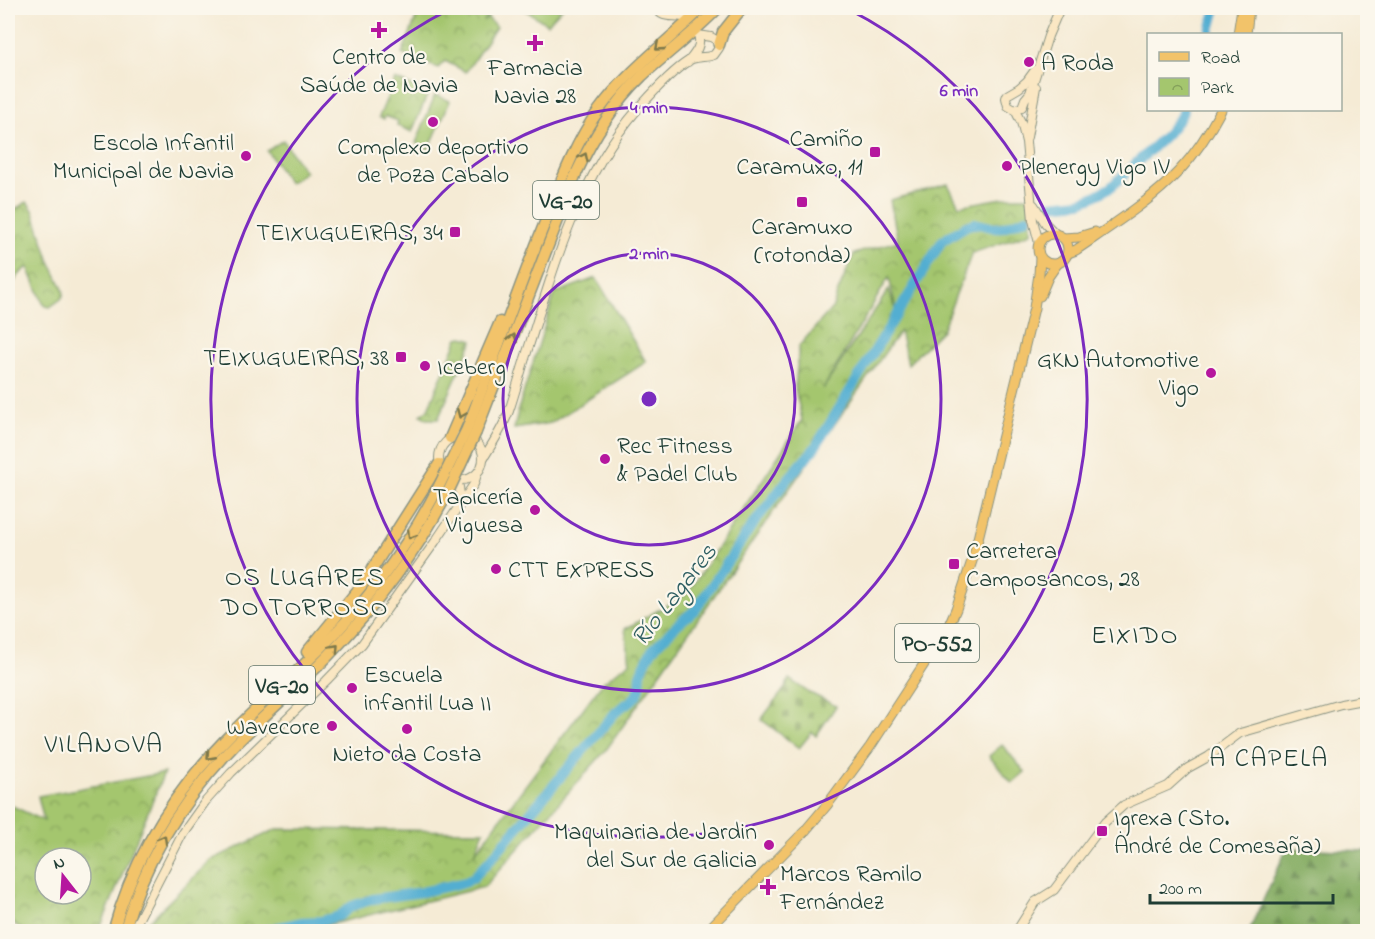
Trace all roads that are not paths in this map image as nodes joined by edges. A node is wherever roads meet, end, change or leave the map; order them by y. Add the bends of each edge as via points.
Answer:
1 (656, 8) edge
2 (678, 8) edge
3 (702, 8) edge
4 (718, 8) edge
5 (742, 8) edge
6 (1060, 8) edge
7 (1242, 8) edge
8 (1249, 8) edge
9 (1238, 33) edge
10 (1246, 33) edge
11 (699, 44) junction
12 (719, 45) junction
13 (705, 56) junction
14 (688, 62) junction
15 (1039, 64) junction
16 (1015, 90) junction
17 (1025, 99) junction
18 (1015, 110) junction
19 (1220, 111) edge
20 (1212, 113) edge
21 (1029, 126) junction
22 (1026, 142) junction
23 (1036, 218) junction
24 (1060, 236) junction
25 (1039, 243) junction
26 (536, 246) junction
27 (1068, 253) junction
28 (1040, 258) junction
29 (1057, 264) junction
30 (1034, 308) junction
31 (471, 430) junction
32 (450, 438) junction
33 (495, 438) junction
34 (480, 447) junction
35 (483, 459) junction
36 (439, 464) junction
37 (477, 474) junction
38 (456, 480) junction
39 (444, 487) junction
40 (460, 503) junction
41 (1368, 699) edge
42 (253, 711) junction
43 (133, 890) junction
44 (113, 932) edge
45 (124, 932) edge
46 (132, 932) edge
47 (706, 932) edge
48 (1016, 932) edge

1 - 2 main road via 664,16 686,18
3 -> 26 highway, VG-20 via 634,69 598,111 579,141
31 -> 4 highway, VG-20 via 575,176 602,124 641,77
5 - 12 highway via 723,32
6 - 15 main road
7 - 9 main road
8 - 10 main road
11 - 12 main road via 698,35 714,38
11 - 13 main road
11 - 14 main road
12 - 13 main road via 714,55
13 - 14 main road
14 - 33 main road via 642,104 619,131 595,170 568,228 508,413
15 - 16 main road
15 - 17 main road
15 - 21 main road
16 - 17 main road
16 - 18 main road via 1006,98 1008,106
17 - 18 main road via 1022,107
17 - 21 main road
18 - 22 main road
19 - 27 main road via 1179,172
20 - 24 main road via 1174,168 1118,216 1092,234
21 - 22 main road
22 - 23 main road
23 - 24 main road
23 - 25 main road
24 - 25 main road via 1046,235
24 - 27 main road
25 - 28 main road
26 - 31 highway, VG-20
26 -> 32 highway
27 - 29 main road
28 - 29 main road via 1047,264
28 - 30 main road
29 - 30 main road
30 - 47 main road, PO-552 via 974,555 948,625 827,806
31 - 39 highway, VG-20, bridge
32 - 34 main road via 467,437
32 - 36 main road via 440,450
33 - 34 main road
33 - 35 main road
34 - 35 main road
35 - 37 main road
36 - 38 main road via 444,474
36 - 42 highway via 362,585
37 - 38 main road
37 - 40 main road
38 - 40 main road
39 -> 42 highway, VG-20 via 361,603 320,649
43 -> 39 highway, VG-20 via 197,789 229,752 329,655 390,585 425,533
40 - 46 main road via 362,644 196,813
41 - 48 main road via 1240,733 1168,786 1124,805 1105,822 1054,890 1035,902
42 -> 43 highway, VG-20 via 204,763 160,822 147,846
43 - 44 highway, VG-20
43 - 45 highway, VG-20

